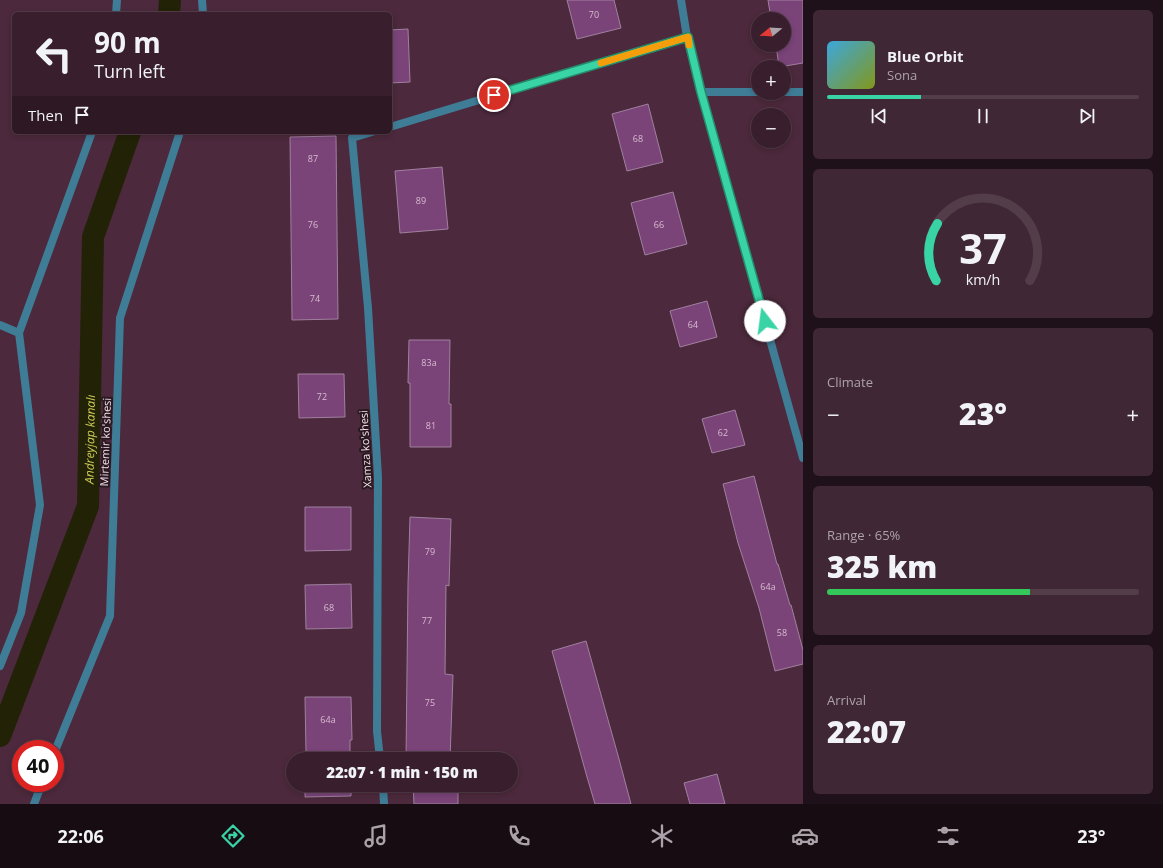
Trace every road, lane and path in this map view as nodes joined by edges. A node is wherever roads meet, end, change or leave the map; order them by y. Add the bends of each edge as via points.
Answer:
1 (117, 0) edge
2 (202, 0) edge
3 (681, 0) edge
4 (116, 12) edge
5 (203, 12) edge
6 (688, 37) junction
7 (701, 92) junction
8 (751, 92) edge
9 (791, 92) edge
10 (803, 92) edge
11 (392, 126) edge
12 (91, 134) edge
13 (179, 134) edge
14 (365, 134) edge
15 (0, 325) edge
16 (19, 333) junction
17 (803, 458) edge
18 (0, 666) edge
19 (59, 740) edge
20 (379, 752) edge
21 (39, 792) edge
22 (383, 792) edge
23 (34, 804) edge
24 (384, 804) edge

1 - 4 street
2 - 5 street
3 - 6 street
6 - 7 street
6 - 11 street
7 - 8 street
7 - 17 street
9 - 10 street
12 - 16 street
13 - 19 street, Mirtemir ko'shesi via 120,318 110,616
14 - 20 street, Xamza ko'shesi via 352,138 368,308 378,477
15 - 16 street
16 - 18 street via 40,506 22,613
21 - 23 street
22 - 24 street

